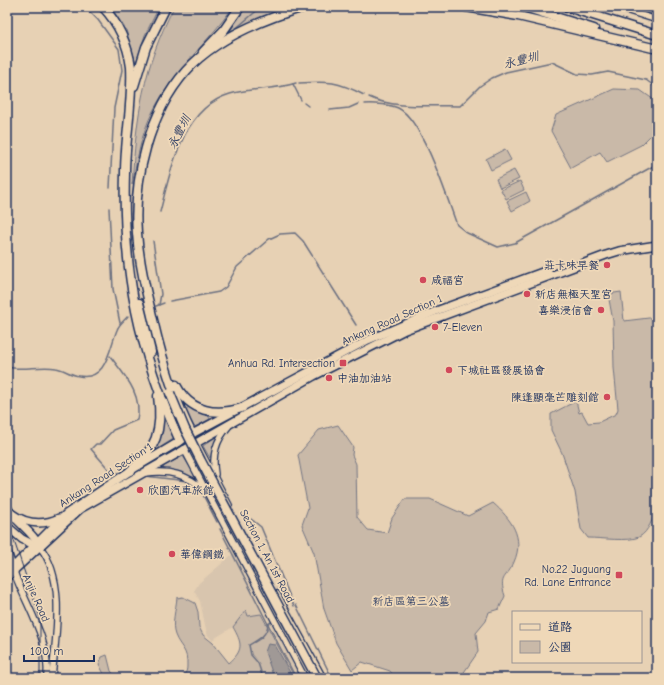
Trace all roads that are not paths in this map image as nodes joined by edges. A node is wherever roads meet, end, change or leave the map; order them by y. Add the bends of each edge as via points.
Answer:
1 (103, 7) edge
2 (166, 7) edge
3 (240, 7) edge
4 (304, 7) edge
5 (466, 7) edge
6 (524, 7) edge
7 (567, 7) edge
8 (583, 7) edge
9 (616, 7) edge
10 (657, 20) edge
11 (632, 27) junction
12 (657, 36) edge
13 (655, 49) edge
14 (186, 71) junction
15 (130, 104) junction
16 (125, 232) junction
17 (137, 233) junction
18 (657, 241) edge
19 (657, 245) edge
20 (162, 357) junction
21 (155, 382) junction
22 (168, 394) junction
23 (242, 408) junction
24 (232, 422) junction
25 (194, 438) junction
26 (182, 445) junction
27 (130, 471) junction
28 (140, 474) junction
29 (216, 481) junction
30 (208, 493) junction
31 (7, 507) edge
32 (11, 513) junction
33 (66, 514) junction
34 (235, 517) junction
35 (223, 523) junction
36 (7, 526) edge
37 (37, 545) junction
38 (7, 552) edge
39 (14, 572) junction
40 (7, 577) edge
41 (47, 678) edge
42 (52, 678) edge
43 (305, 678) edge
44 (312, 678) edge
45 (317, 678) edge
46 (322, 678) edge

1 - 15 highway via 115,23 126,46 131,67
2 - 15 highway via 138,68
3 - 14 highway via 224,30
4 - 14 highway via 270,18 232,37
5 - 13 highway via 518,16
6 - 13 highway
7 - 11 highway
8 - 11 highway
9 - 10 street
11 - 12 highway
14 - 17 highway via 159,113 146,151 138,190
15 - 16 highway via 124,172
16 - 21 highway via 129,278 137,319
16 - 22 highway via 148,343
17 - 20 highway via 149,303
17 - 22 highway via 135,246 143,297 154,348
18 - 23 main road, Ankang Road Section 1 via 604,251 436,311 368,340
19 - 24 main road, Ankang Road Section 1 via 606,254 405,330
20 - 23 highway via 183,396 193,406 218,413
20 - 25 highway
21 - 26 highway
21 - 27 highway via 159,409 157,437 145,457
22 - 44 highway via 183,436
22 - 45 highway, bridge
23 - 25 main road, Ankang Road Section 1
24 - 25 main road, Ankang Road Section 1
24 - 29 street via 224,431 216,448
25 - 26 main road, Ankang Road Section 1
25 - 29 street, Section 1, An 1st Road
26 - 27 main road, Ankang Road Section 1
26 - 28 main road, Ankang Road Section 1
26 - 30 street, Section 1, An 1st Road
27 - 33 main road, Ankang Road Section 1
28 - 30 street via 180,474 194,481
28 - 37 main road, Ankang Road Section 1 via 80,509
29 - 34 street, Section 1, An 1st Road
30 - 35 street, Section 1, An 1st Road
31 - 32 main road
32 - 33 main road via 20,519 37,523
32 - 37 main road
33 - 37 main road, Ankang Road Section 1
34 - 35 street
34 - 46 street, Section 1, An 1st Road
35 - 43 street, Section 1, An 1st Road
36 - 37 main road via 22,539
37 - 39 main road, Ankang Road Section 1 via 17,563
37 - 42 street, Anjie Road via 45,554 51,570 57,599
38 - 39 main road
39 - 40 main road
39 - 41 street, Anjie Road via 23,598 42,636 48,665

